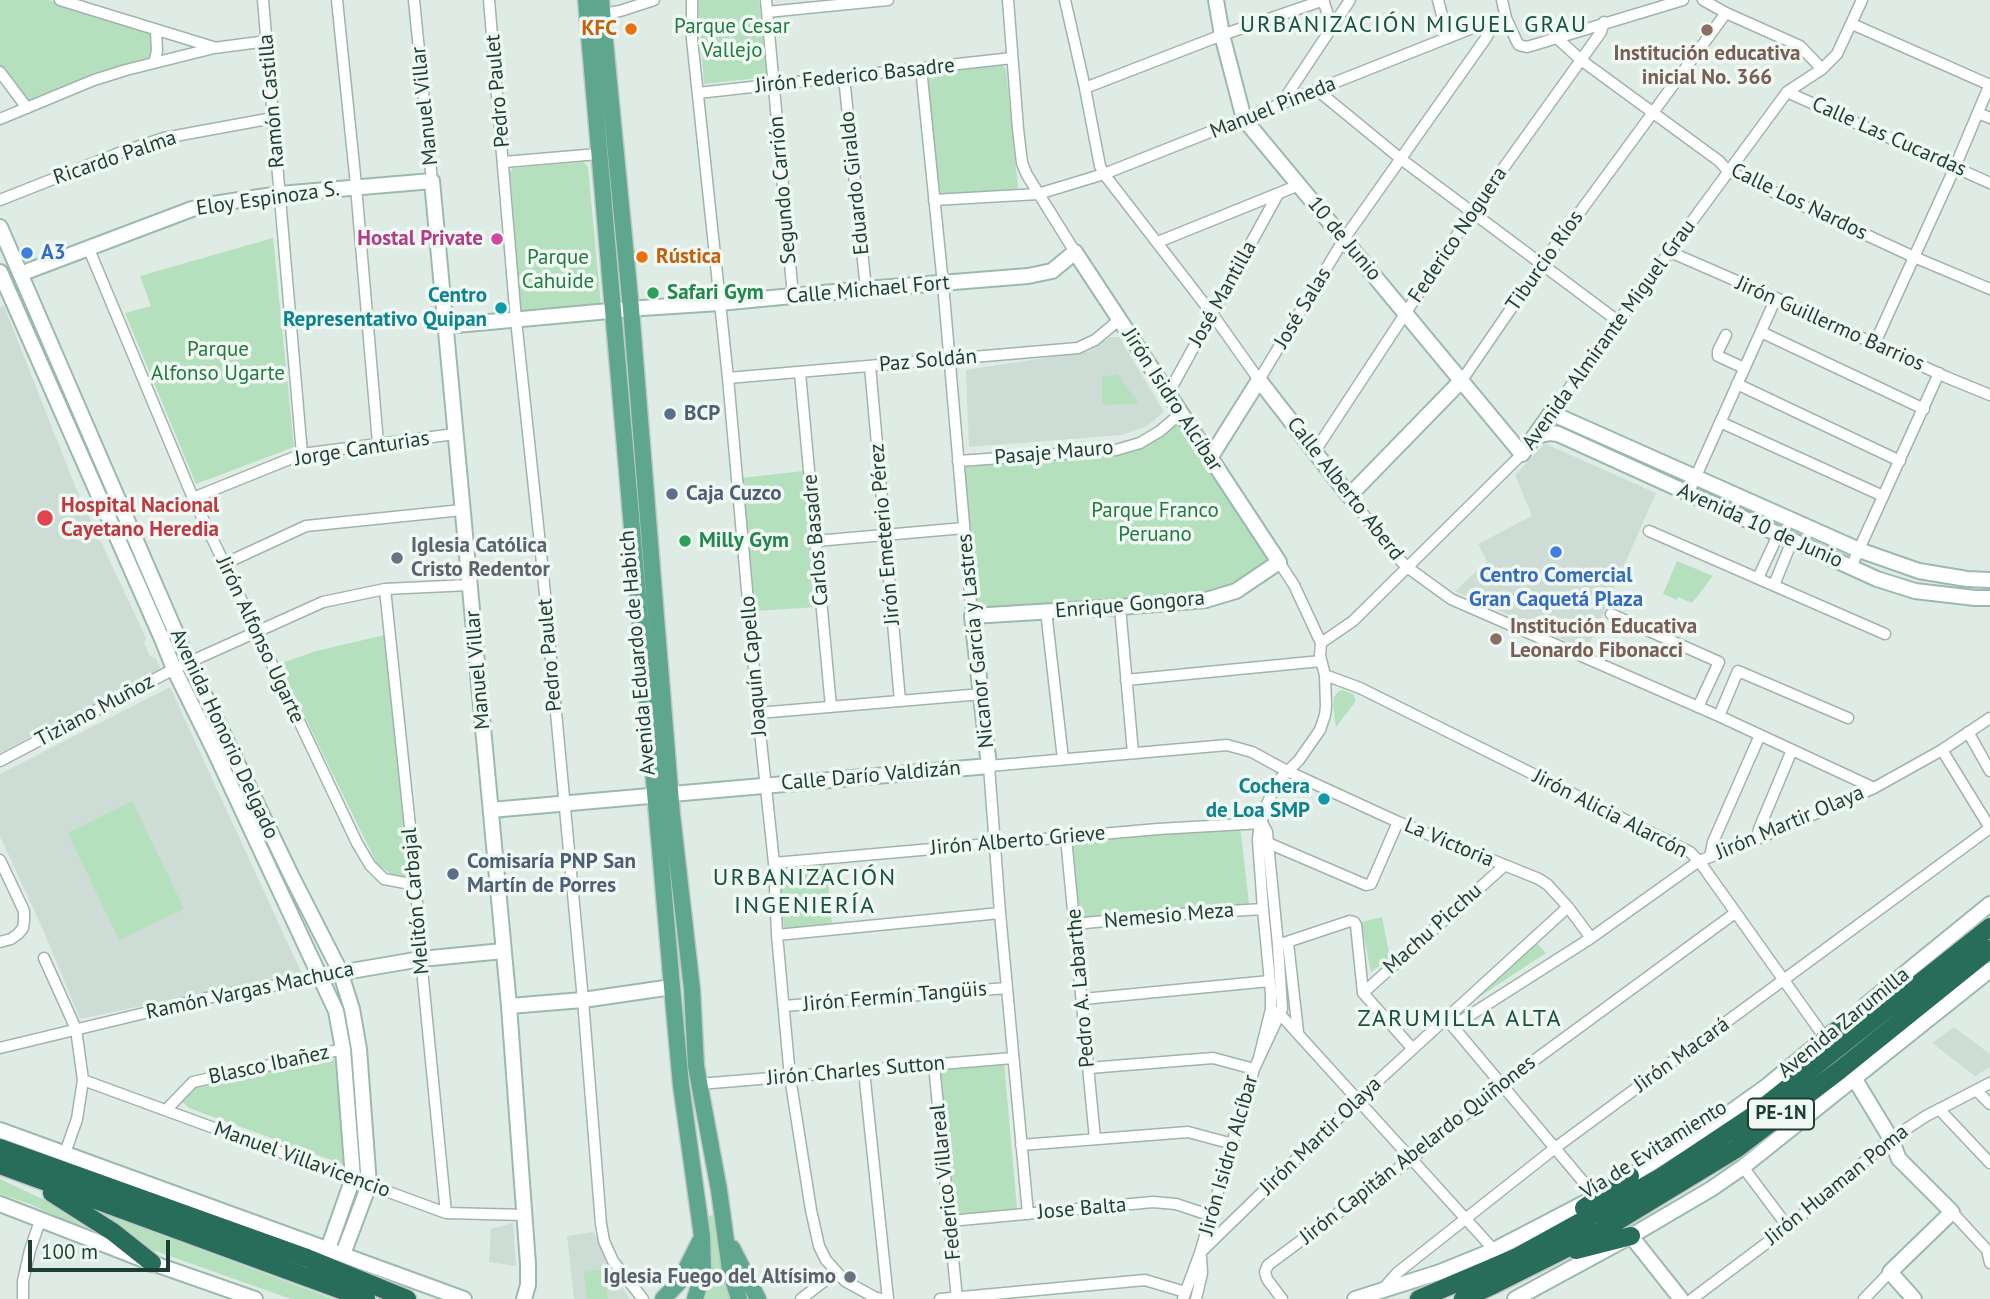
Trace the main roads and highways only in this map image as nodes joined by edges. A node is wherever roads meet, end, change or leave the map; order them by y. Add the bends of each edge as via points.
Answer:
1 (594, 8) edge
2 (662, 794) junction
3 (1990, 927) edge
4 (1990, 949) edge
5 (1937, 970) junction
6 (1825, 1038) road end
7 (0, 1149) edge
8 (0, 1166) edge
9 (26, 1176) junction
10 (1630, 1176) road end
11 (721, 1202) junction
12 (698, 1206) junction
13 (725, 1234) junction
14 (702, 1236) junction
15 (1632, 1236) road end
16 (1555, 1246) junction
17 (152, 1263) road end
18 (366, 1299) edge
19 (407, 1299) edge
20 (663, 1299) edge
21 (695, 1299) edge
22 (739, 1299) edge
23 (758, 1299) edge
24 (1419, 1299) edge
25 (1463, 1299) edge

1 - 2 main road, Avenida Eduardo de Habich via 631,309
1 - 2 main road, Avenida Eduardo de Habich via 598,154
2 - 11 main road, Avenida Eduardo de Habich via 692,989 696,1066
2 - 12 main road, Avenida Eduardo de Habich via 671,987
3 - 5 highway, Vía de Evitamiento / PE-1N
4 - 16 highway, Vía de Evitamiento / PE-1N via 1735,1149 1601,1231
5 - 6 highway
5 - 16 highway, Vía de Evitamiento / PE-1N via 1751,1117
7 - 19 highway via 307,1258
8 - 9 highway
9 - 17 highway
9 - 18 highway
10 - 16 highway via 1568,1220
11 - 12 main road via 707,1214
11 - 13 main road, Avenida Eduardo de Habich
12 - 14 main road, Avenida Eduardo de Habich
13 - 22 main road, Avenida Eduardo de Habich
13 - 23 main road
14 - 20 main road via 680,1281
14 - 21 main road, Avenida Eduardo de Habich via 703,1272
15 - 16 highway via 1598,1246
16 - 24 highway, Vía de Evitamiento / PE-1N via 1517,1257
16 - 25 highway, Vía de Evitamiento / PE-1N

